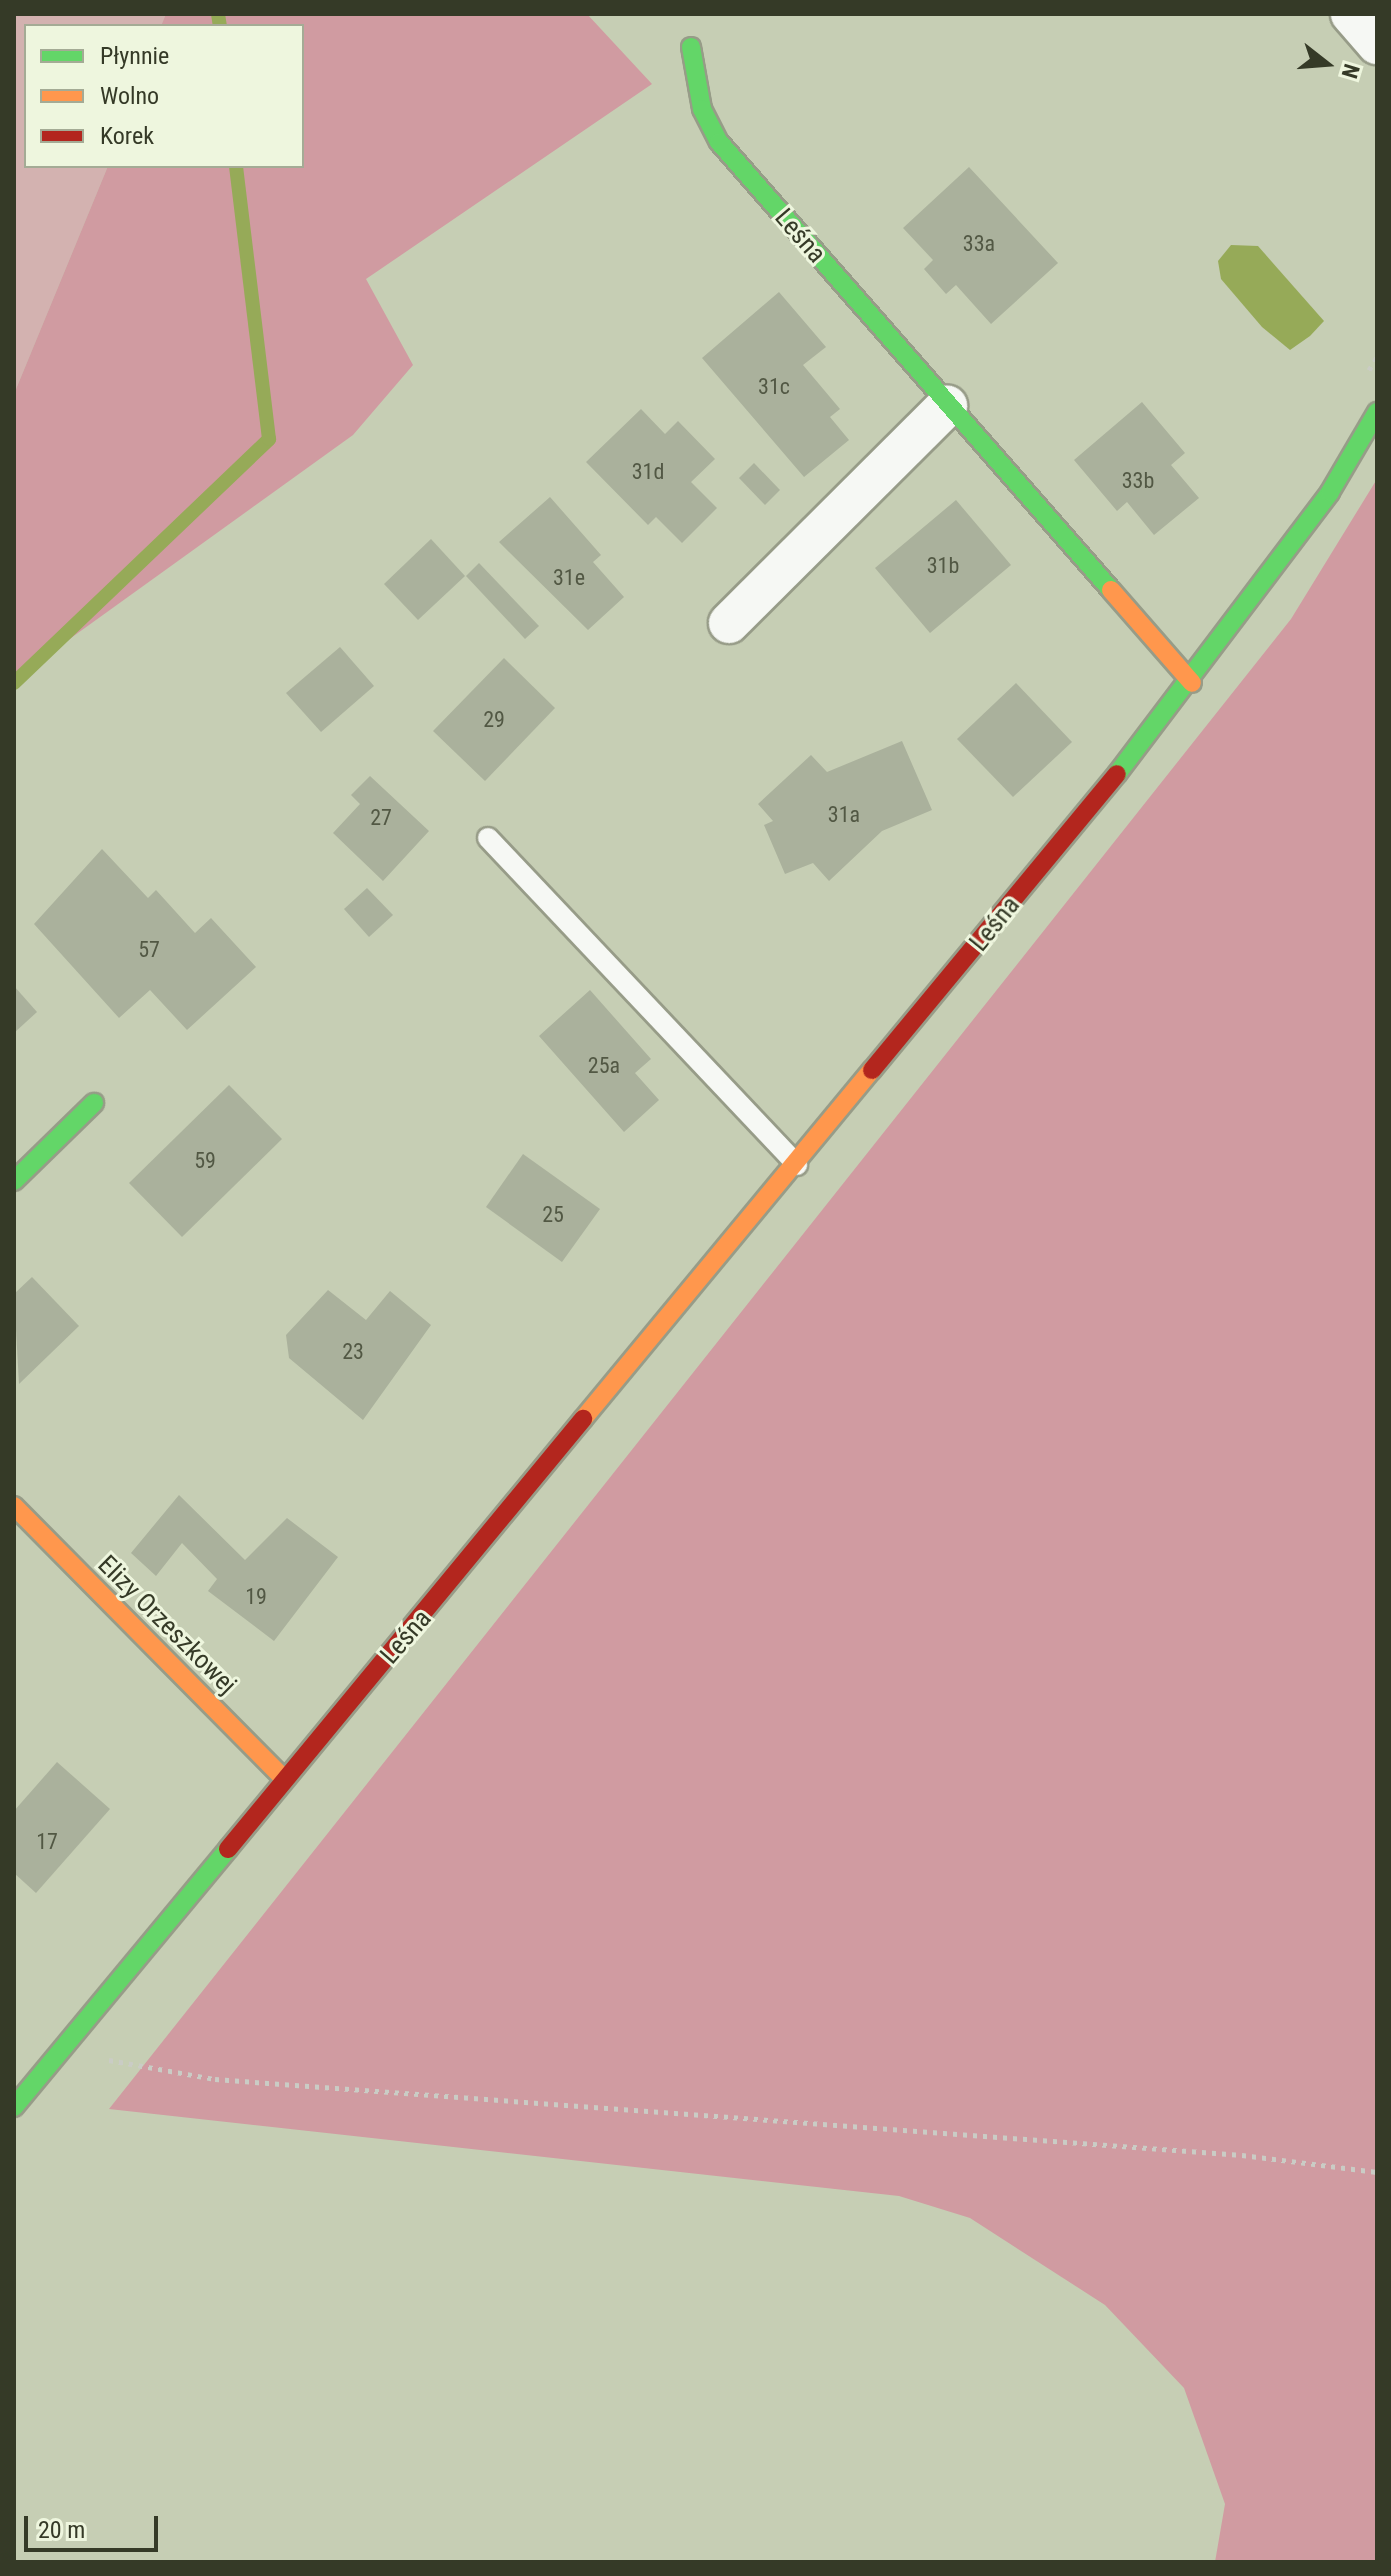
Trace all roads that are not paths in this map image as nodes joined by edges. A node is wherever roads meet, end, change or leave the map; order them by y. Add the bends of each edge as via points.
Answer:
1 (1351, 14) edge
2 (1377, 44) edge
3 (691, 47) dead end
4 (947, 406) junction
5 (1377, 412) edge
6 (729, 623) dead end
7 (1192, 683) junction
8 (488, 838) dead end
9 (94, 1103) dead end
10 (797, 1165) junction
11 (14, 1181) edge
12 (14, 1506) edge
13 (284, 1779) junction
14 (14, 2107) edge

1 - 2 street
3 - 4 street, Leśna via 702,109 719,142
4 - 6 street
4 - 7 street, Leśna
5 - 7 street, Leśna via 1330,492
7 - 10 street, Leśna
8 - 10 lane
9 - 11 street
10 - 13 street, Leśna
12 - 13 street, Elizy Orzeszkowej
13 - 14 street, Leśna

